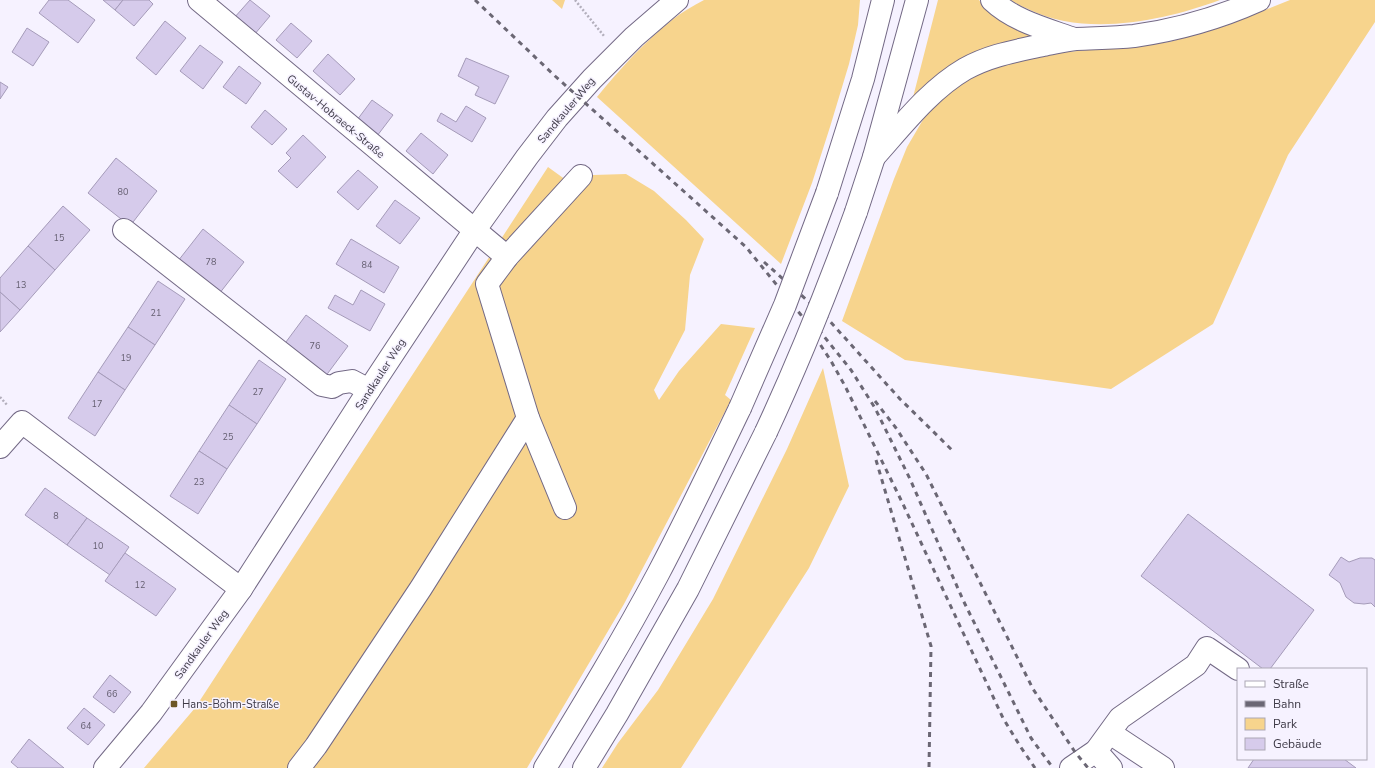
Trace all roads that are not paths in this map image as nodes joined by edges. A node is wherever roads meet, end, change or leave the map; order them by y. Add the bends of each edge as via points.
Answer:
1 (199, 0) edge
2 (677, 0) edge
3 (883, 0) edge
4 (918, 0) edge
5 (992, 0) edge
6 (1259, 0) edge
7 (1074, 39) junction
8 (874, 158) junction
9 (581, 176) dead end
10 (124, 230) dead end
11 (474, 231) junction
12 (507, 257) junction
13 (369, 390) junction
14 (528, 418) junction
15 (0, 447) edge
16 (565, 508) dead end
17 (242, 589) junction
18 (1237, 668) edge
19 (1110, 732) junction
20 (1096, 751) junction
21 (105, 768) edge
22 (299, 768) edge
23 (545, 768) edge
24 (584, 768) edge
25 (1071, 768) edge
26 (1111, 768) edge
27 (1163, 768) edge

1 - 11 main road, Gustav-Hobraeck-Straße
2 - 11 main road, Sandkauler Weg via 618,53 557,118
3 - 23 main road, bridge via 863,79 827,193 785,305 740,408 658,574 589,698
4 - 8 main road
5 - 7 main road via 1020,19
6 - 7 main road via 1211,19 1176,29 1133,36
7 - 8 main road via 1005,53 964,70 928,98
8 - 24 main road, bridge via 804,348 766,432 688,589
9 - 12 main road
10 - 13 main road via 322,385 332,387 352,381
11 - 12 main road, Gustav-Hobraeck-Straße
11 - 13 main road, Sandkauler Weg
12 - 14 main road via 487,284
13 - 17 main road, Sandkauler Weg
14 - 16 main road
14 - 22 main road via 421,588
15 - 17 main road via 22,422
17 - 21 main road, Sandkauler Weg via 151,713
18 - 19 main road via 1207,648 1196,665 1120,718
19 - 20 main road
19 - 27 main road
20 - 25 main road
20 - 26 main road

